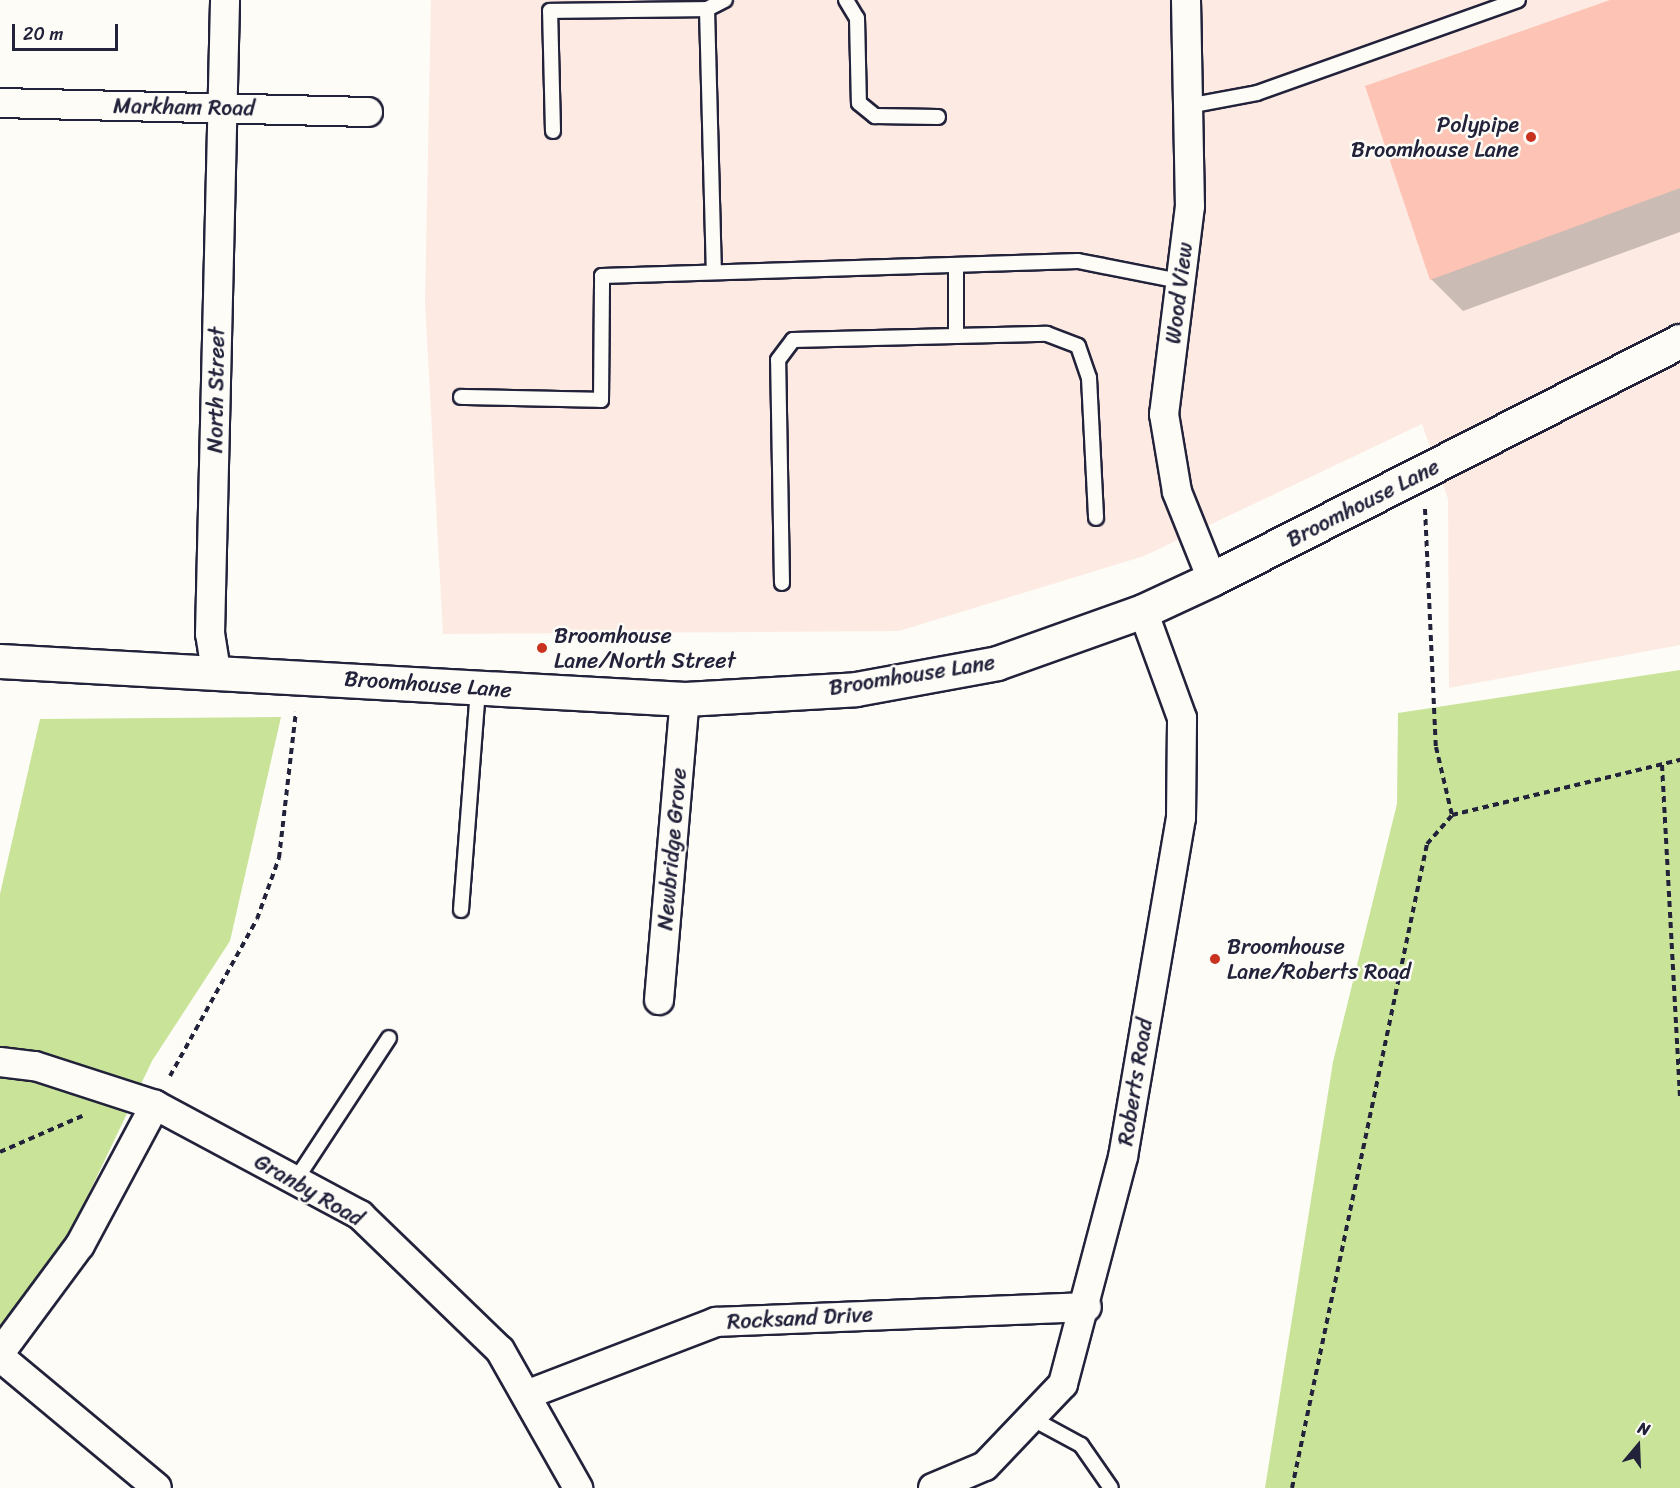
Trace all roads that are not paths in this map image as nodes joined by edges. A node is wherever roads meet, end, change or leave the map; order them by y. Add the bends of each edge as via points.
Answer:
1 (225, 0) edge
2 (725, 0) edge
3 (846, 0) edge
4 (1186, 0) edge
5 (1518, 0) edge
6 (707, 9) junction
7 (0, 103) edge
8 (1188, 106) junction
9 (219, 108) junction
10 (369, 112) dead end
11 (938, 117) dead end
12 (553, 131) dead end
13 (956, 265) junction
14 (714, 272) junction
15 (1180, 281) junction
16 (956, 336) junction
17 (1680, 341) edge
18 (461, 397) dead end
19 (1096, 518) dead end
20 (1212, 579) junction
21 (782, 583) dead end
22 (1143, 611) junction
23 (0, 661) edge
24 (216, 671) junction
25 (478, 688) junction
26 (685, 699) junction
27 (461, 910) dead end
28 (659, 1000) dead end
29 (389, 1038) dead end
30 (0, 1062) edge
31 (154, 1105) junction
32 (295, 1181) junction
33 (1087, 1307) junction
34 (0, 1355) edge
35 (526, 1395) junction
36 (1031, 1418) junction
37 (157, 1488) edge
38 (578, 1488) edge
39 (933, 1488) edge
40 (1111, 1488) edge

1 - 9 street, North Street
2 - 6 lane
3 - 11 lane via 857,18 859,103 875,116
4 - 8 street, Wood View
5 - 8 lane via 1257,93
6 - 12 lane via 550,12
6 - 14 lane
7 - 9 street, Markham Road
8 - 15 street, Wood View via 1190,206
9 - 10 street, Markham Road
9 - 24 street, North Street via 210,634
13 - 14 lane
13 - 15 lane via 1078,261
13 - 16 lane
14 - 18 lane via 602,276 601,400
15 - 20 street, Wood View via 1164,414 1178,492
16 - 19 lane via 1047,334 1078,346 1089,378
16 - 21 lane via 793,340 778,360
17 - 20 street, Broomhouse Lane
20 - 22 street, Broomhouse Lane
22 - 26 street, Broomhouse Lane via 997,663 856,689
22 - 33 street, Roberts Road via 1182,718 1180,818 1123,1157
23 - 24 street, Broomhouse Lane
24 - 25 street, Broomhouse Lane
25 - 26 street, Broomhouse Lane
25 - 27 lane
26 - 28 street, Newbridge Grove
29 - 32 lane
30 - 31 street, Granby Road via 34,1066
31 - 32 street, Granby Road
31 - 34 street via 80,1245
32 - 35 street, Granby Road via 360,1215 500,1350
33 - 35 street, Rocksand Drive via 716,1322
33 - 36 street, Roberts Road via 1063,1384
34 - 37 street
35 - 38 street, Granby Road
36 - 39 street, Roberts Road via 985,1466
36 - 40 lane via 1081,1445

